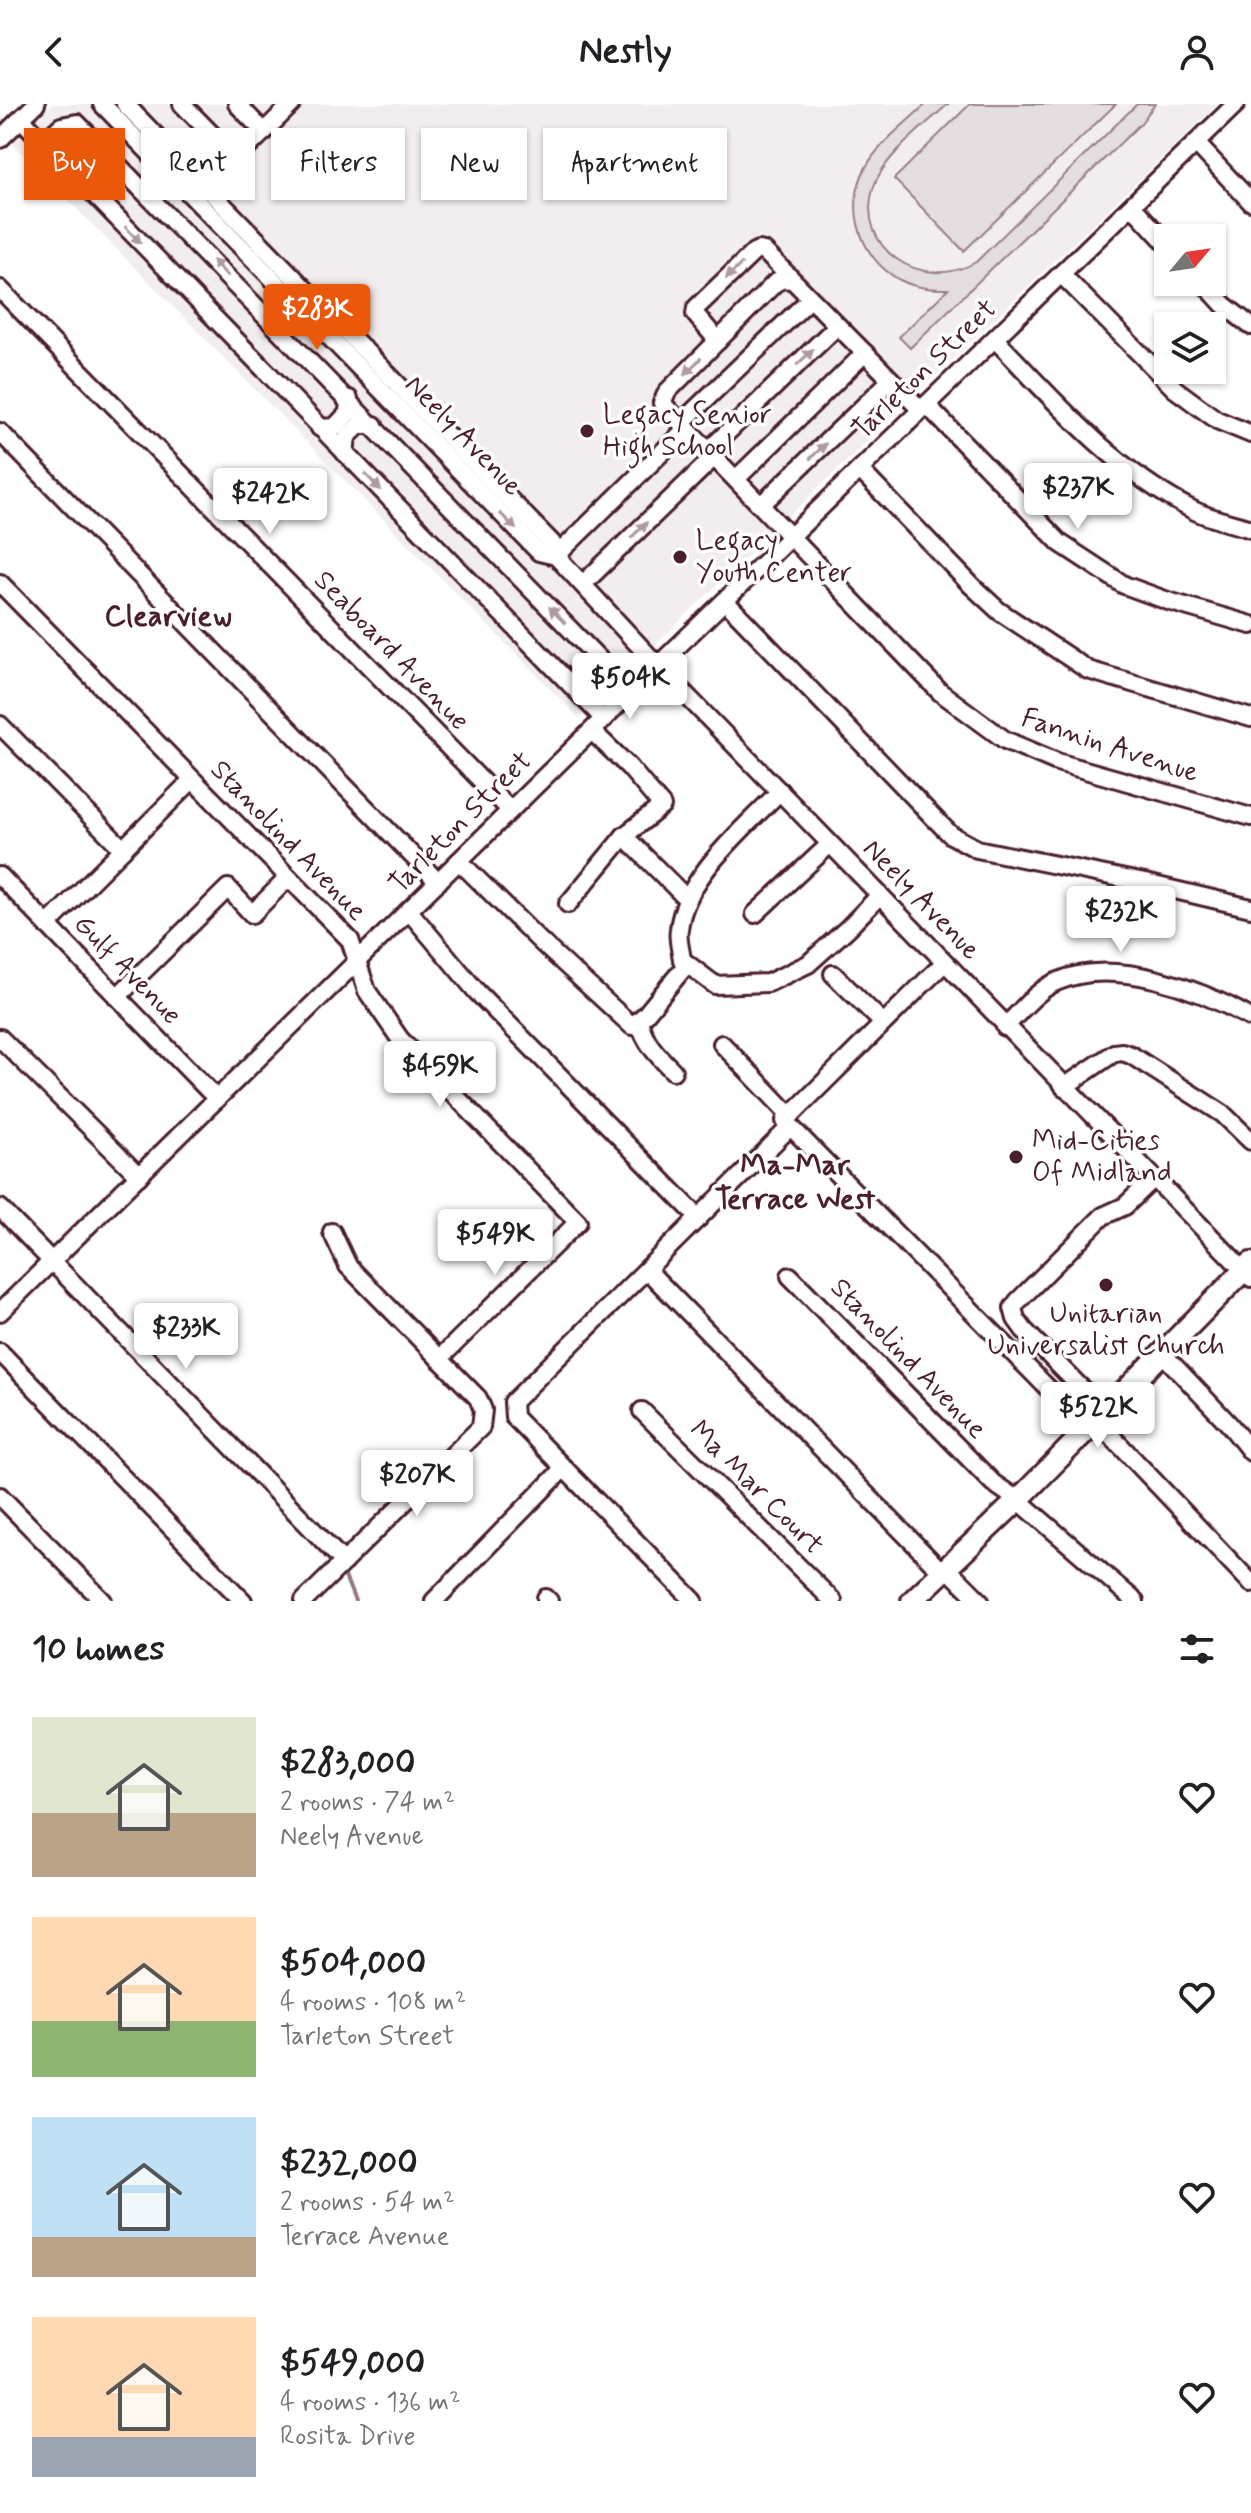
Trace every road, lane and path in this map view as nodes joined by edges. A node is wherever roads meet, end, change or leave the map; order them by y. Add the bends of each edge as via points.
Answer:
1 (36, 104) edge
2 (102, 104) edge
3 (125, 104) edge
4 (182, 104) edge
5 (237, 104) edge
6 (291, 104) edge
7 (1236, 104) edge
8 (21, 119) junction
9 (30, 128) edge
10 (59, 128) edge
11 (82, 128) edge
12 (264, 132) junction
13 (1, 137) edge
14 (1196, 143) junction
15 (125, 172) edge
16 (99, 200) edge
17 (1251, 202) edge
18 (1132, 206) junction
19 (1154, 230) edge
20 (1061, 274) junction
21 (791, 280) junction
22 (0, 289) edge
23 (1216, 296) edge
24 (810, 299) junction
25 (309, 315) junction
26 (837, 326) junction
27 (1251, 326) edge
28 (325, 332) junction
29 (287, 336) junction
30 (995, 339) junction
31 (718, 341) junction
32 (304, 353) junction
33 (865, 353) junction
34 (891, 380) junction
35 (349, 399) junction
36 (924, 408) junction
37 (374, 425) junction
38 (684, 426) junction
39 (320, 428) junction
40 (0, 432) edge
41 (1251, 434) edge
42 (345, 453) junction
43 (711, 454) junction
44 (860, 470) junction
45 (465, 477) junction
46 (736, 479) junction
47 (480, 492) junction
48 (445, 497) junction
49 (761, 505) junction
50 (459, 513) junction
51 (1251, 529) edge
52 (792, 536) junction
53 (556, 556) junction
54 (0, 583) edge
55 (583, 584) junction
56 (725, 601) junction
57 (1251, 625) edge
58 (658, 666) junction
59 (582, 696) junction
60 (1251, 718) edge
61 (0, 725) edge
62 (598, 725) junction
63 (192, 780) junction
64 (780, 791) junction
65 (510, 810) junction
66 (1251, 817) edge
67 (624, 836) junction
68 (830, 844) junction
69 (123, 849) junction
70 (459, 861) junction
71 (0, 876) edge
72 (288, 878) junction
73 (438, 882) junction
74 (880, 895) junction
75 (687, 899) junction
76 (568, 904) dead end
77 (1251, 908) edge
78 (409, 911) junction
79 (755, 914) dead end
80 (47, 925) junction
81 (358, 961) junction
82 (944, 963) junction
83 (687, 964) junction
84 (833, 974) dead end
85 (117, 997) junction
86 (1251, 1018) edge
87 (639, 1021) junction
88 (883, 1023) junction
89 (1005, 1027) junction
90 (0, 1038) edge
91 (722, 1044) dead end
92 (673, 1071) dead end
93 (1064, 1087) junction
94 (217, 1099) junction
95 (790, 1121) junction
96 (1251, 1141) edge
97 (139, 1176) junction
98 (1154, 1178) junction
99 (0, 1208) edge
100 (699, 1218) junction
101 (332, 1232) dead end
102 (52, 1261) junction
103 (647, 1270) junction
104 (1249, 1271) edge
105 (790, 1276) dead end
106 (0, 1312) edge
107 (0, 1352) edge
108 (1162, 1353) junction
109 (439, 1359) junction
110 (642, 1411) dead end
111 (1096, 1420) junction
112 (1251, 1452) edge
113 (564, 1468) junction
114 (0, 1496) edge
115 (1018, 1500) junction
116 (344, 1562) junction
117 (944, 1570) junction
118 (1251, 1583) edge
119 (103, 1601) edge
120 (243, 1601) edge
121 (304, 1601) edge
122 (434, 1601) edge
123 (694, 1601) edge
124 (833, 1601) edge
125 (912, 1601) edge
126 (980, 1601) edge
127 (1135, 1601) edge

1 - 8 street
2 - 25 street, Neely Avenue
3 - 53 street, Neely Avenue via 552,543
4 - 12 street via 232,155 239,156
5 - 12 street
6 - 12 street
7 - 14 street, Tarleton Street
8 - 9 street
8 - 13 street
11 -> 10 street via 77,123
14 - 17 street
14 - 18 street, Tarleton Street
29 -> 15 street
16 -> 39 street
18 - 19 street
18 - 20 street, Tarleton Street
20 - 30 street, Tarleton Street
20 - 41 street via 1175,389 1217,420
21 - 24 street
21 - 31 street via 775,283
21 -> 31 street via 764,251 754,252 696,308 698,320
22 - 65 street, Seaboard Avenue
23 - 27 street
24 - 26 street
24 - 38 street
25 - 28 street, Neely Avenue
25 - 29 street
26 - 33 street
43 -> 26 street
28 - 32 street
28 - 45 street, Neely Avenue
29 - 32 street
30 - 36 street, Tarleton Street
30 - 51 street via 1122,465 1196,511
31 -> 38 street, Fannin Avenue via 662,403
32 - 35 street
33 - 34 street
33 - 46 street
34 - 36 street
49 -> 34 street
35 - 37 street
35 - 39 street via 348,413 335,427
36 - 44 street, Tarleton Street
36 - 57 street via 1060,543 1124,585
37 - 42 street via 359,425 347,437
37 - 48 street
38 - 43 street, Fannin Avenue
38 - 53 street
39 - 42 street
40 - 73 street
42 -> 59 street
43 - 46 street, Fannin Avenue
55 -> 43 street
44 - 52 street, Tarleton Street
44 - 60 street via 999,611 1088,670
45 - 47 street, Neely Avenue
45 - 48 street
46 - 49 street, Fannin Avenue
47 - 50 street
47 -> 53 street, Neely Avenue via 539,552
48 - 50 street
49 - 52 street, Fannin Avenue
59 -> 50 street via 582,686 600,669 599,659
52 - 56 street, Tarleton Street
52 - 66 street, Fannin Avenue via 940,692 1005,740 1057,762
53 - 55 street, Neely Avenue
54 - 63 street, Stanolind Avenue
55 - 58 street, Neely Avenue
56 - 58 street, Tarleton Street
56 - 77 street via 937,821 965,843
58 - 62 street, Tarleton Street
58 - 64 street, Neely Avenue
59 - 62 street
61 - 69 street
62 - 65 street, Tarleton Street
62 - 67 street via 662,806
63 - 69 street
63 - 72 street, Stanolind Avenue
64 - 68 street, Neely Avenue
64 - 75 street via 701,875
65 - 70 street, Tarleton Street
67 - 75 street
67 - 76 street
68 - 74 street, Neely Avenue
68 - 79 street
69 - 80 street
70 - 73 street, Tarleton Street
70 - 87 street via 632,1026
71 - 80 street, Gulf Avenue
72 - 81 street, Stanolind Avenue via 350,940
72 - 85 street via 252,914 228,888
73 - 78 street, Tarleton Street
74 - 82 street, Neely Avenue
74 - 83 street via 808,964 768,983 715,985
75 - 83 street via 678,932
78 - 81 street, Tarleton Street
78 - 100 street via 477,992
80 - 85 street, Gulf Avenue
81 - 94 street, Tarleton Street
81 - 109 street, Stanolind Avenue via 367,991 400,1039 578,1222
82 - 88 street
82 - 89 street, Neely Avenue
83 - 87 street
84 - 88 street
85 - 94 street, Gulf Avenue
86 - 89 street via 1169,982 1088,973 1039,993
87 - 92 street via 649,1046
88 - 95 street
89 - 93 street, Neely Avenue
90 - 97 street
91 - 95 street
93 - 96 street via 1122,1052 1223,1114
93 - 98 street, Neely Avenue
94 - 97 street, Tarleton Street
95 - 100 street
95 - 111 street
97 - 102 street, Tarleton Street
98 - 104 street, Neely Avenue
98 - 111 street via 1125,1206 1103,1216 1013,1308 1024,1330
99 - 102 street
100 - 103 street
101 - 109 street via 348,1266
102 - 106 street, Tarleton Street
102 - 116 street
103 - 113 street via 513,1402 514,1417
103 - 117 street
104 - 108 main road
105 - 115 street, Stanolind Avenue via 993,1483
107 - 120 street
108 - 111 main road
108 - 112 street
109 - 116 street via 478,1398 481,1427
110 - 124 street, Ma Mar Court
111 - 115 main road
111 - 118 street
113 - 122 street
113 - 123 street
114 - 119 street
115 - 117 main road
115 - 127 street, Stanolind Avenue
116 - 121 street
117 - 125 main road
117 - 126 street

